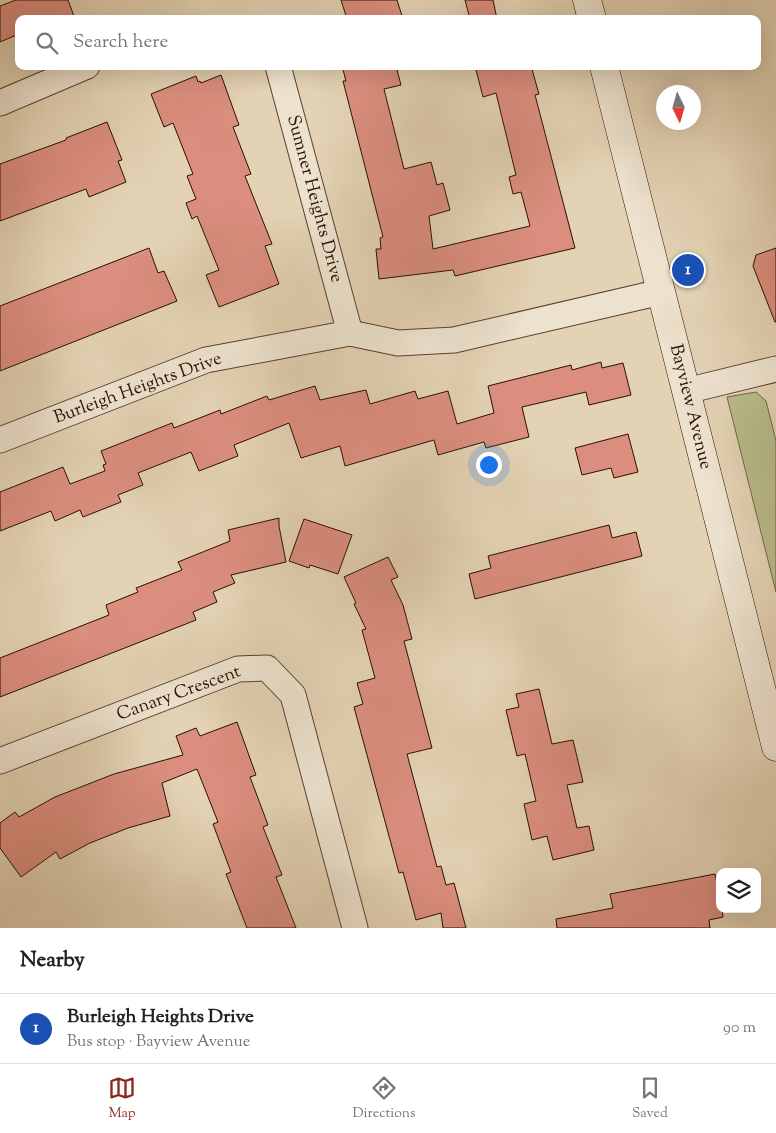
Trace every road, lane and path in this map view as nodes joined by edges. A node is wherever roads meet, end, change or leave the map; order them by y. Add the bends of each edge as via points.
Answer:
1 (587, 0) edge
2 (591, 15) edge
3 (78, 70) edge
4 (279, 70) edge
5 (605, 70) edge
6 (0, 103) edge
7 (661, 292) junction
8 (350, 333) junction
9 (776, 369) edge
10 (686, 391) junction
11 (0, 440) edge
12 (776, 747) edge
13 (0, 761) edge
14 (355, 928) edge

1 - 2 main road
3 - 6 street
4 - 8 street, Sumner Heights Drive
5 - 7 main road, Bayview Avenue
7 - 8 street, Burleigh Heights Drive via 454,340 398,343
7 - 10 main road, Bayview Avenue
8 - 11 street, Burleigh Heights Drive via 206,360
9 - 10 street
10 - 12 main road, Bayview Avenue
13 - 14 street, Canary Crescent via 238,669 267,668 293,695

